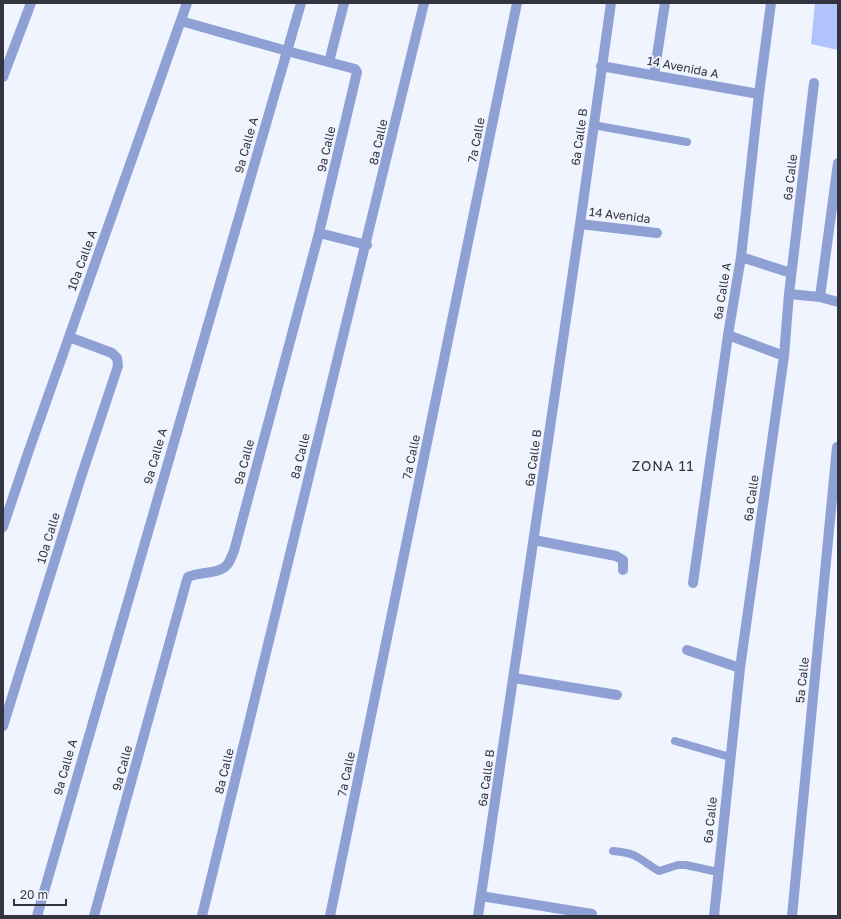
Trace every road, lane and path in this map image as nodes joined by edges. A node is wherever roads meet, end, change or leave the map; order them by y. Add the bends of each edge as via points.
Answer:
1 (31, 3) edge
2 (187, 3) edge
3 (301, 3) edge
4 (344, 3) edge
5 (424, 3) edge
6 (517, 3) edge
7 (611, 3) edge
8 (665, 3) edge
9 (771, 3) edge
10 (181, 21) junction
11 (287, 51) junction
12 (329, 62) junction
13 (601, 66) junction
14 (5, 67) edge
15 (654, 75) junction
16 (3, 77) edge
17 (814, 83) dead end
18 (759, 94) junction
19 (593, 125) junction
20 (687, 142) dead end
21 (838, 163) edge
22 (580, 224) junction
23 (319, 233) junction
24 (657, 233) dead end
25 (367, 245) junction
26 (741, 257) junction
27 (791, 273) junction
28 (788, 294) junction
29 (820, 297) junction
30 (838, 302) edge
31 (728, 335) junction
32 (69, 337) junction
33 (784, 356) junction
34 (838, 447) edge
35 (3, 527) edge
36 (534, 540) junction
37 (623, 570) dead end
38 (693, 583) dead end
39 (687, 650) dead end
40 (740, 668) junction
41 (514, 678) junction
42 (617, 695) dead end
43 (3, 726) edge
44 (675, 741) dead end
45 (730, 757) junction
46 (613, 851) dead end
47 (718, 872) junction
48 (481, 896) junction
49 (592, 914) dead end
50 (37, 916) edge
51 (94, 916) edge
52 (202, 916) edge
53 (330, 916) edge
54 (478, 916) edge
55 (714, 916) edge
56 (792, 916) edge

1 - 14 street
2 - 10 street, 10a Calle A
3 - 11 street, 9a Calle A
4 - 12 street
5 - 25 street, 8a Calle
6 - 53 street, 7a Calle
7 - 13 street, 6a Calle B
8 - 15 street
9 - 18 street, 6a Calle A
10 - 11 street
10 - 32 street, 10a Calle A
11 - 12 street
11 - 50 street, 9a Calle A
12 - 23 street, 9a Calle via 355,69 357,72
13 - 15 street, 14 Avenida A
13 - 19 street, 6a Calle B
14 - 16 street
15 - 18 street, 14 Avenida A
17 - 27 street, 6a Calle
18 - 26 street, 6a Calle A
19 - 20 lane
19 - 22 street, 6a Calle B
21 - 29 street
22 - 24 street, 14 Avenida
22 - 36 street, 6a Calle B
23 - 25 street
23 - 51 street, 9a Calle via 234,551 228,565 222,569 188,577
25 - 52 street, 8a Calle
26 - 27 street
26 - 31 street, 6a Calle A
27 - 28 street, 6a Calle
28 - 29 street
28 - 33 street, 6a Calle
29 - 30 street
31 - 33 street
31 - 38 street, 6a Calle A
32 - 35 street, 10a Calle A
32 - 43 street, 10a Calle via 112,353 117,358 118,366
33 - 40 street, 6a Calle
34 - 56 street, 5a Calle
36 - 37 street via 616,556 623,560
36 - 41 street, 6a Calle B
39 - 40 street
40 - 45 street, 6a Calle
41 - 42 street
41 - 48 street, 6a Calle B
44 - 45 lane
45 - 47 street, 6a Calle
46 - 47 lane via 636,856 659,871 686,865
47 - 55 street, 6a Calle
48 - 49 street
48 - 54 street, 6a Calle B

